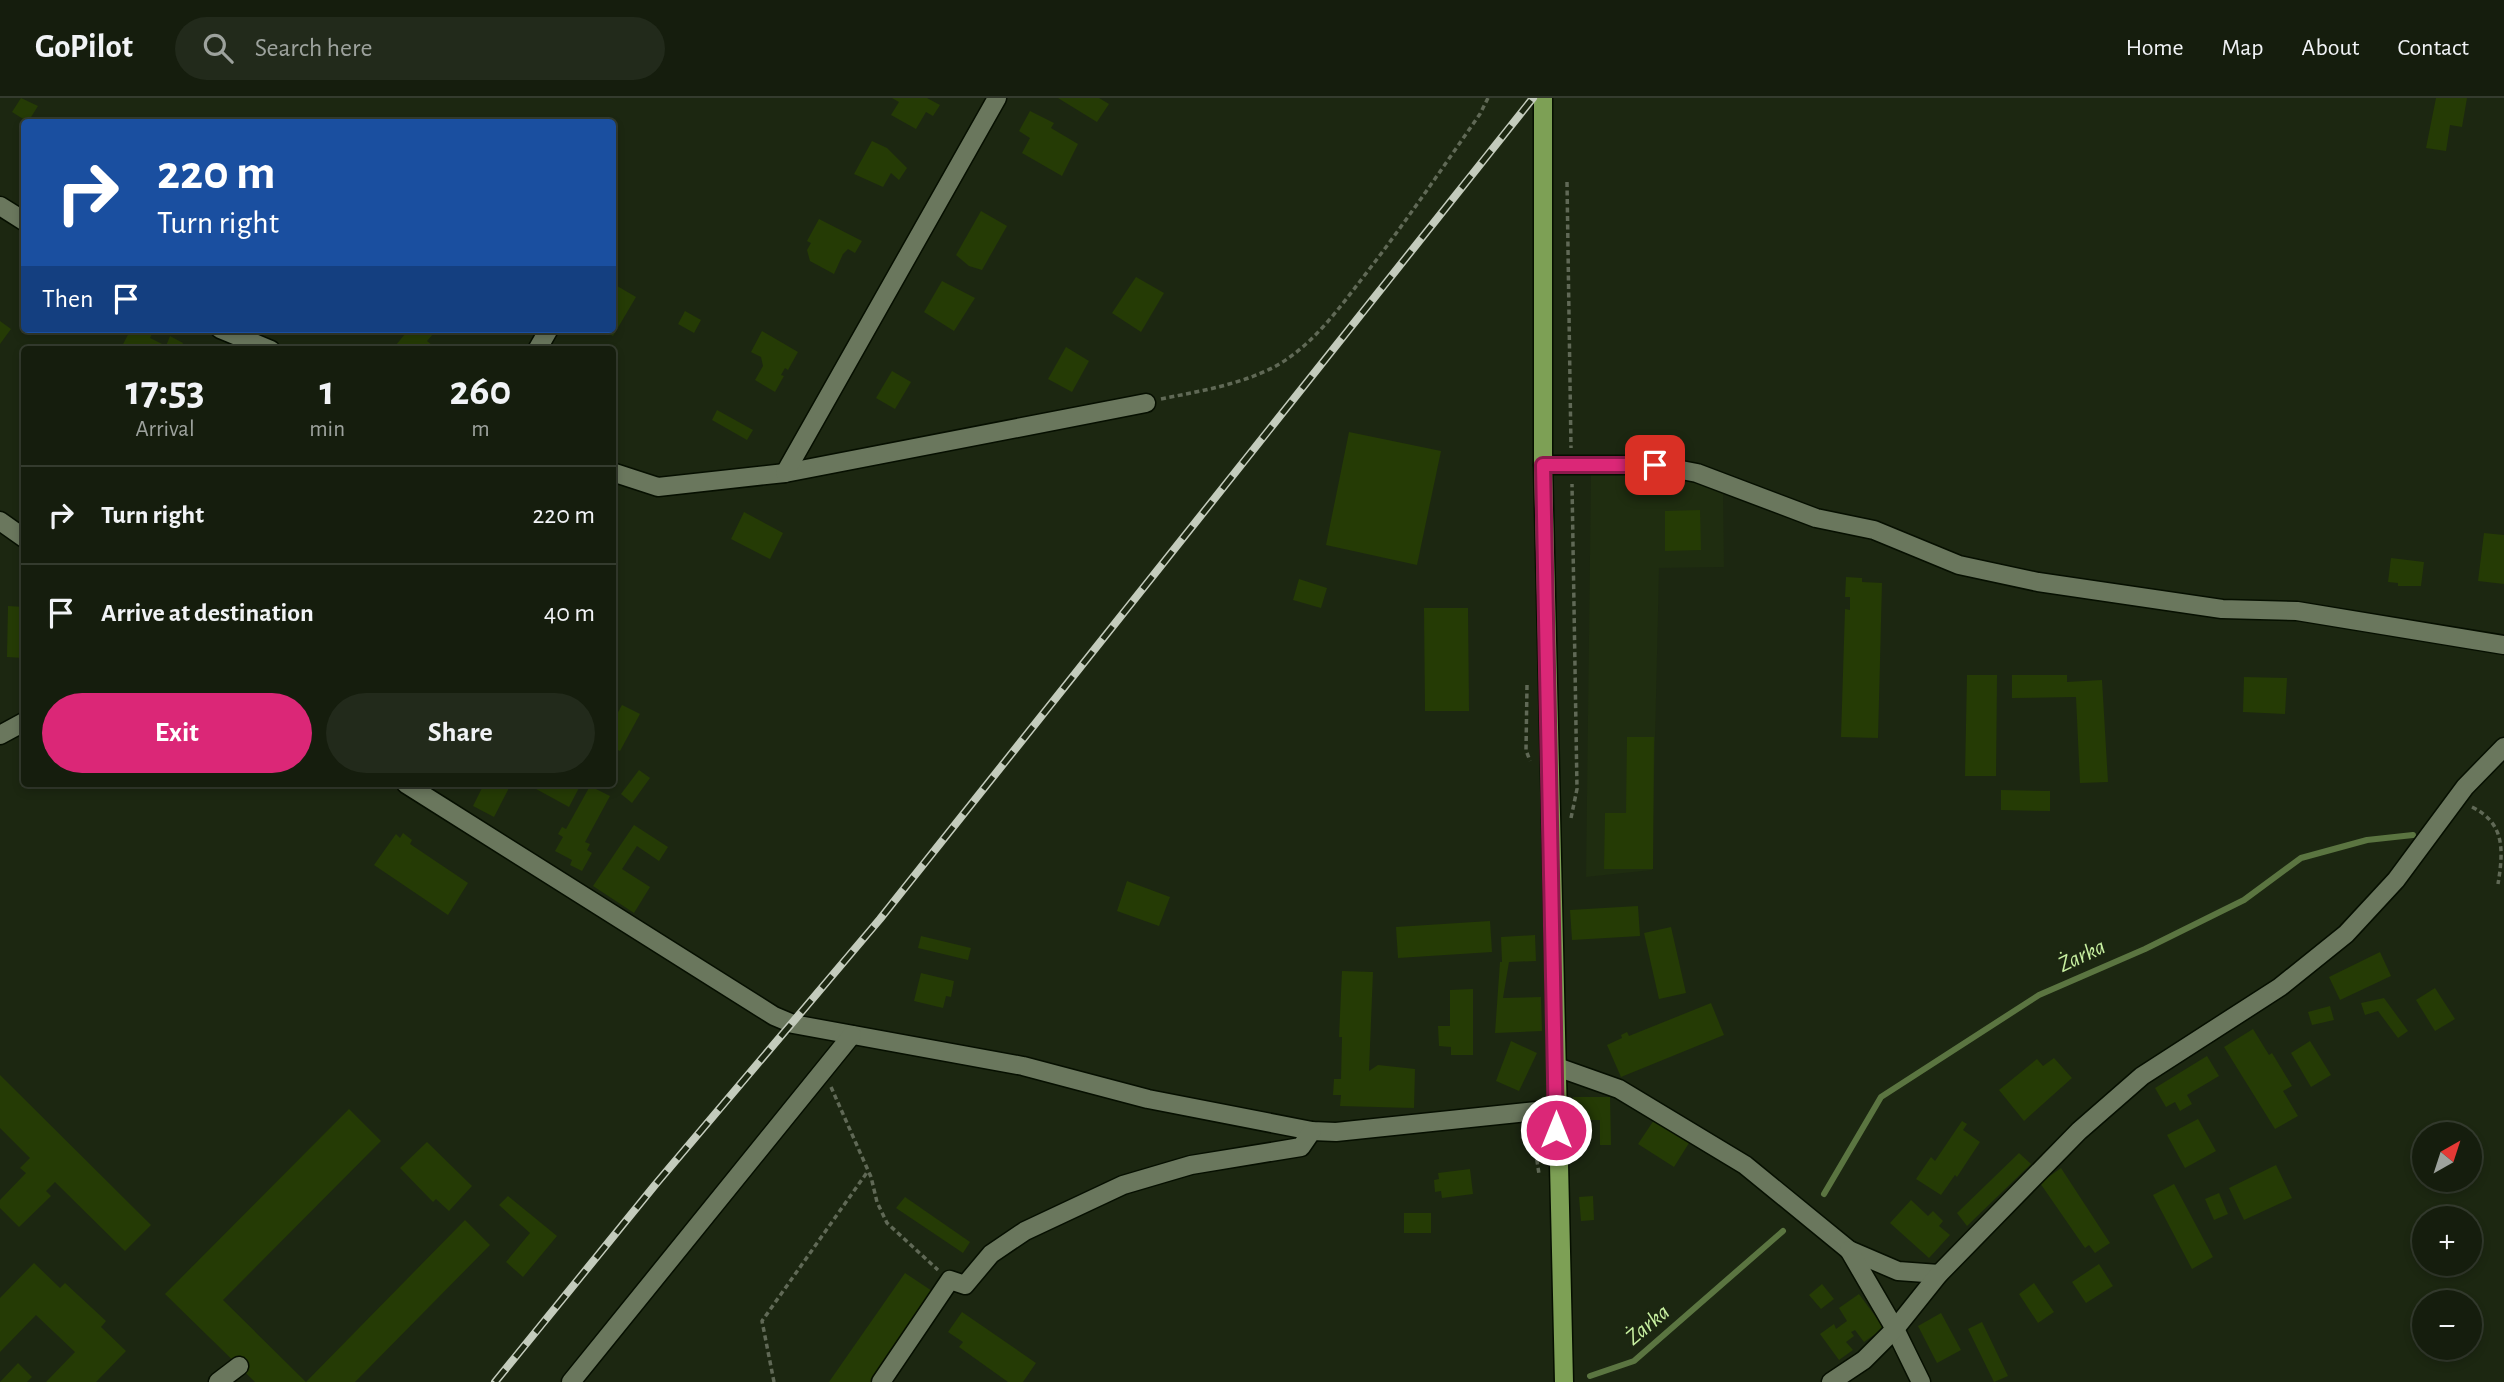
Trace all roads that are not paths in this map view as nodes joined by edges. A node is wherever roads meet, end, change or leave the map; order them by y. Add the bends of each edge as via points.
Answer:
1 (997, 98) edge
2 (1543, 98) edge
3 (0, 206) edge
4 (21, 219) edge
5 (230, 333) edge
6 (261, 346) edge
7 (1146, 403) road end
8 (1543, 465) junction
9 (616, 473) edge
10 (785, 473) junction
11 (0, 521) edge
12 (21, 536) edge
13 (2504, 645) edge
14 (21, 724) edge
15 (0, 735) edge
16 (2504, 747) edge
17 (411, 787) edge
18 (852, 1035) junction
19 (1557, 1067) junction
20 (1556, 1109) junction
21 (1312, 1131) junction
22 (1849, 1250) junction
23 (1939, 1274) junction
24 (1895, 1329) junction
25 (239, 1366) dead end
26 (218, 1382) edge
27 (570, 1382) edge
28 (881, 1382) edge
29 (1563, 1382) edge
30 (1831, 1382) edge
31 (1922, 1382) edge

1 - 10 street
2 - 8 main road
3 - 4 street
5 - 6 street
7 - 10 street
8 - 13 street via 1655,465 1698,473 1815,518 1874,530 1959,565 2038,582 2222,608 2297,611
8 - 19 main road
9 - 10 street via 658,487
11 - 12 street
14 - 15 street
16 - 23 street via 2346,934 2280,987 2142,1076 2079,1131
17 - 18 street via 774,1016
18 - 21 street via 1023,1066 1148,1099
18 - 27 street
19 - 20 main road
19 - 22 street via 1619,1089 1745,1165
20 - 21 street
20 - 29 main road
21 - 28 street via 1301,1147 1191,1165 1123,1185 1025,1231 991,1254 965,1286 950,1280
22 - 23 street via 1898,1270
22 - 24 street
23 - 24 street
24 - 30 street via 1864,1360
24 - 31 street
25 - 26 street

